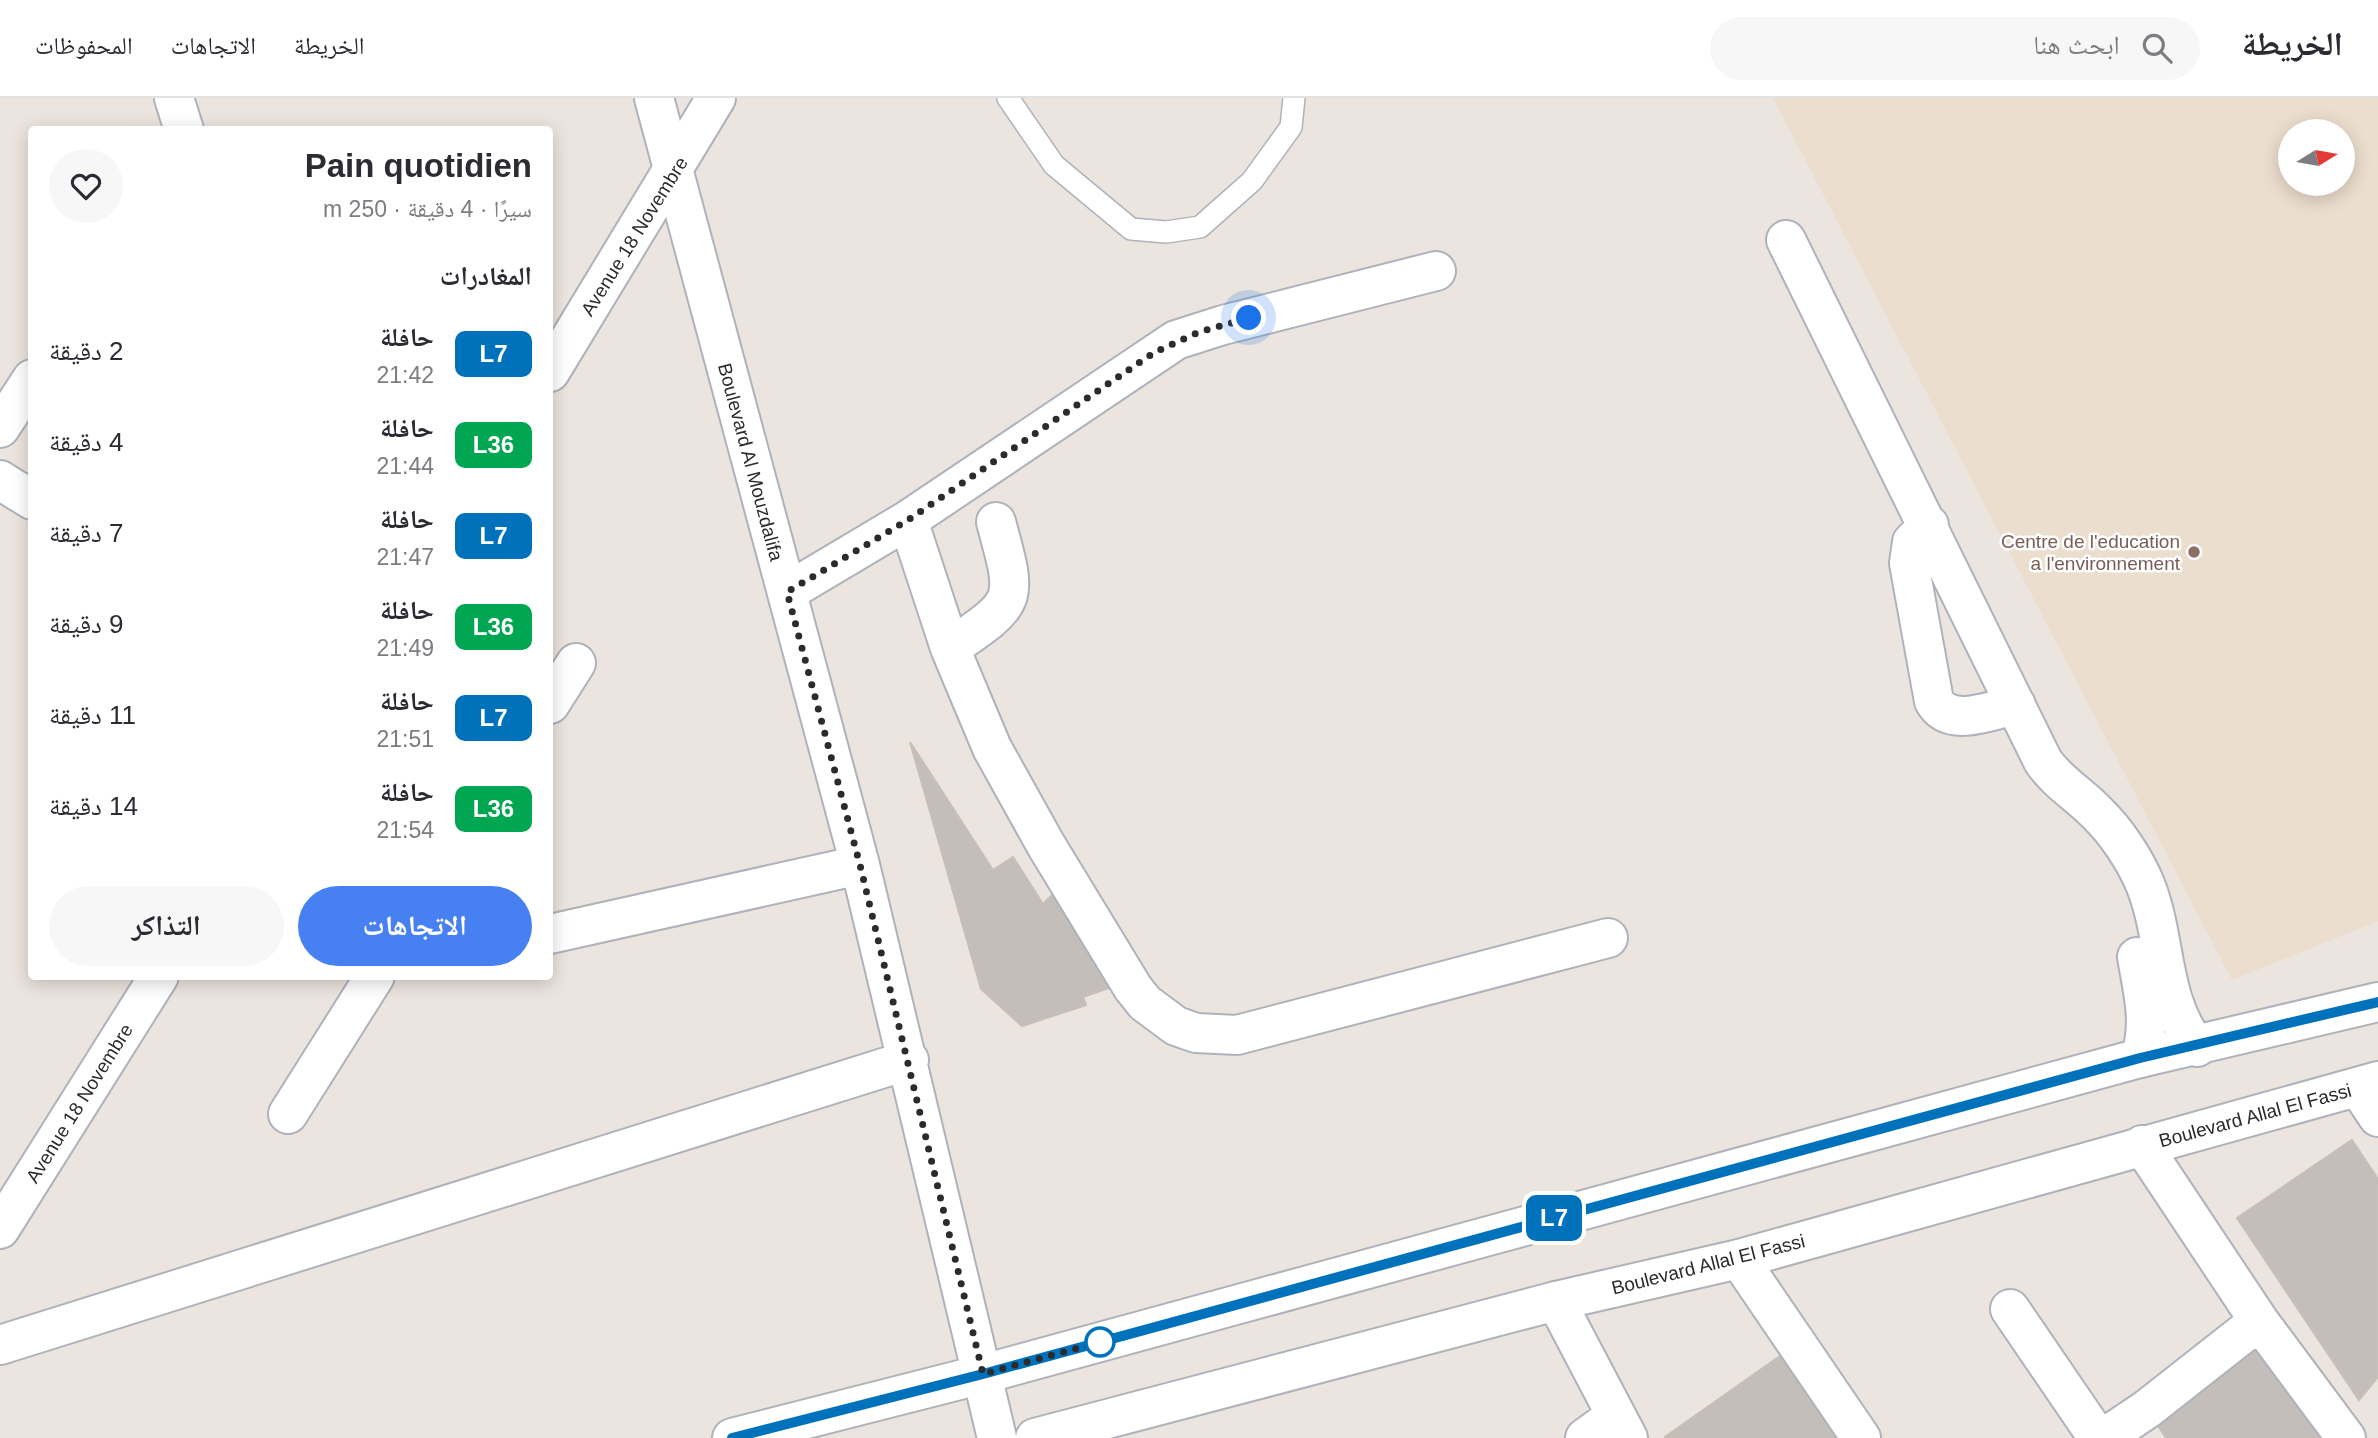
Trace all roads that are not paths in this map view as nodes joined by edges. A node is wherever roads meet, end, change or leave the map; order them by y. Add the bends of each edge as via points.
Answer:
1 (174, 98) edge
2 (654, 98) edge
3 (716, 98) edge
4 (1008, 98) edge
5 (1294, 98) edge
6 (183, 126) edge
7 (674, 172) junction
8 (1786, 240) dead end
9 (1436, 271) dead end
10 (553, 359) edge
11 (28, 385) edge
12 (0, 428) edge
13 (0, 480) edge
14 (28, 498) edge
15 (908, 520) junction
16 (996, 522) dead end
17 (1929, 525) junction
18 (787, 592) junction
19 (950, 648) junction
20 (576, 663) dead end
21 (553, 699) edge
22 (2016, 705) junction
23 (2120, 843) junction
24 (860, 865) junction
25 (553, 933) edge
26 (1608, 938) dead end
27 (156, 980) edge
28 (372, 980) edge
29 (2378, 1002) edge
30 (2197, 1046) junction
31 (2140, 1058) junction
32 (909, 1060) junction
33 (2371, 1095) edge
34 (288, 1114) dead end
35 (2142, 1145) junction
36 (0, 1229) edge
37 (1739, 1259) junction
38 (1556, 1301) junction
39 (2010, 1309) dead end
40 (2259, 1321) junction
41 (0, 1345) edge
42 (983, 1374) junction
43 (1609, 1431) edge
44 (732, 1438) edge
45 (997, 1438) edge
46 (1035, 1438) edge
47 (1861, 1438) edge
48 (2098, 1438) edge
49 (2104, 1438) edge
50 (2346, 1438) edge

1 - 6 street
2 - 7 street, Boulevard Al Mouzdalifa
3 - 7 street, Avenue 18 Novembre
4 - 5 lane via 1054,165 1131,229 1166,232 1200,228 1252,181 1291,127
7 - 10 street, Avenue 18 Novembre
7 - 18 street, Boulevard Al Mouzdalifa
8 - 17 street
9 - 15 street via 1176,341
11 - 12 street
13 - 14 street
15 - 18 street
15 - 19 street
16 - 19 street via 1010,576 1004,605 996,617
17 - 22 street
17 - 22 street via 1912,542 1909,563 1934,701 1939,710 1954,717
18 - 24 street, Boulevard Al Mouzdalifa
19 - 26 street via 992,748 1046,845 1133,988 1145,1003 1177,1026 1196,1033 1237,1035
20 - 21 street
22 - 23 street via 2053,776 2098,814
23 - 30 street via 2145,884 2171,998
23 - 31 street via 2147,1017
24 - 25 street
24 - 32 street, Boulevard Al Mouzdalifa
27 - 36 street, Avenue 18 Novembre
28 - 34 street
29 - 30 street
30 - 31 street
31 - 42 street
32 - 41 street
32 - 42 street, Boulevard Al Mouzdalifa
33 - 35 street, Boulevard Allal El Fassi
35 - 37 street, Boulevard Allal El Fassi
35 - 40 street
37 - 38 street, Boulevard Allal El Fassi
37 - 47 street
38 - 43 street
38 - 46 street, Boulevard Allal El Fassi
39 - 48 street
40 - 49 street
40 - 50 street
42 - 44 street
42 - 45 street, Boulevard Al Mouzdalifa

